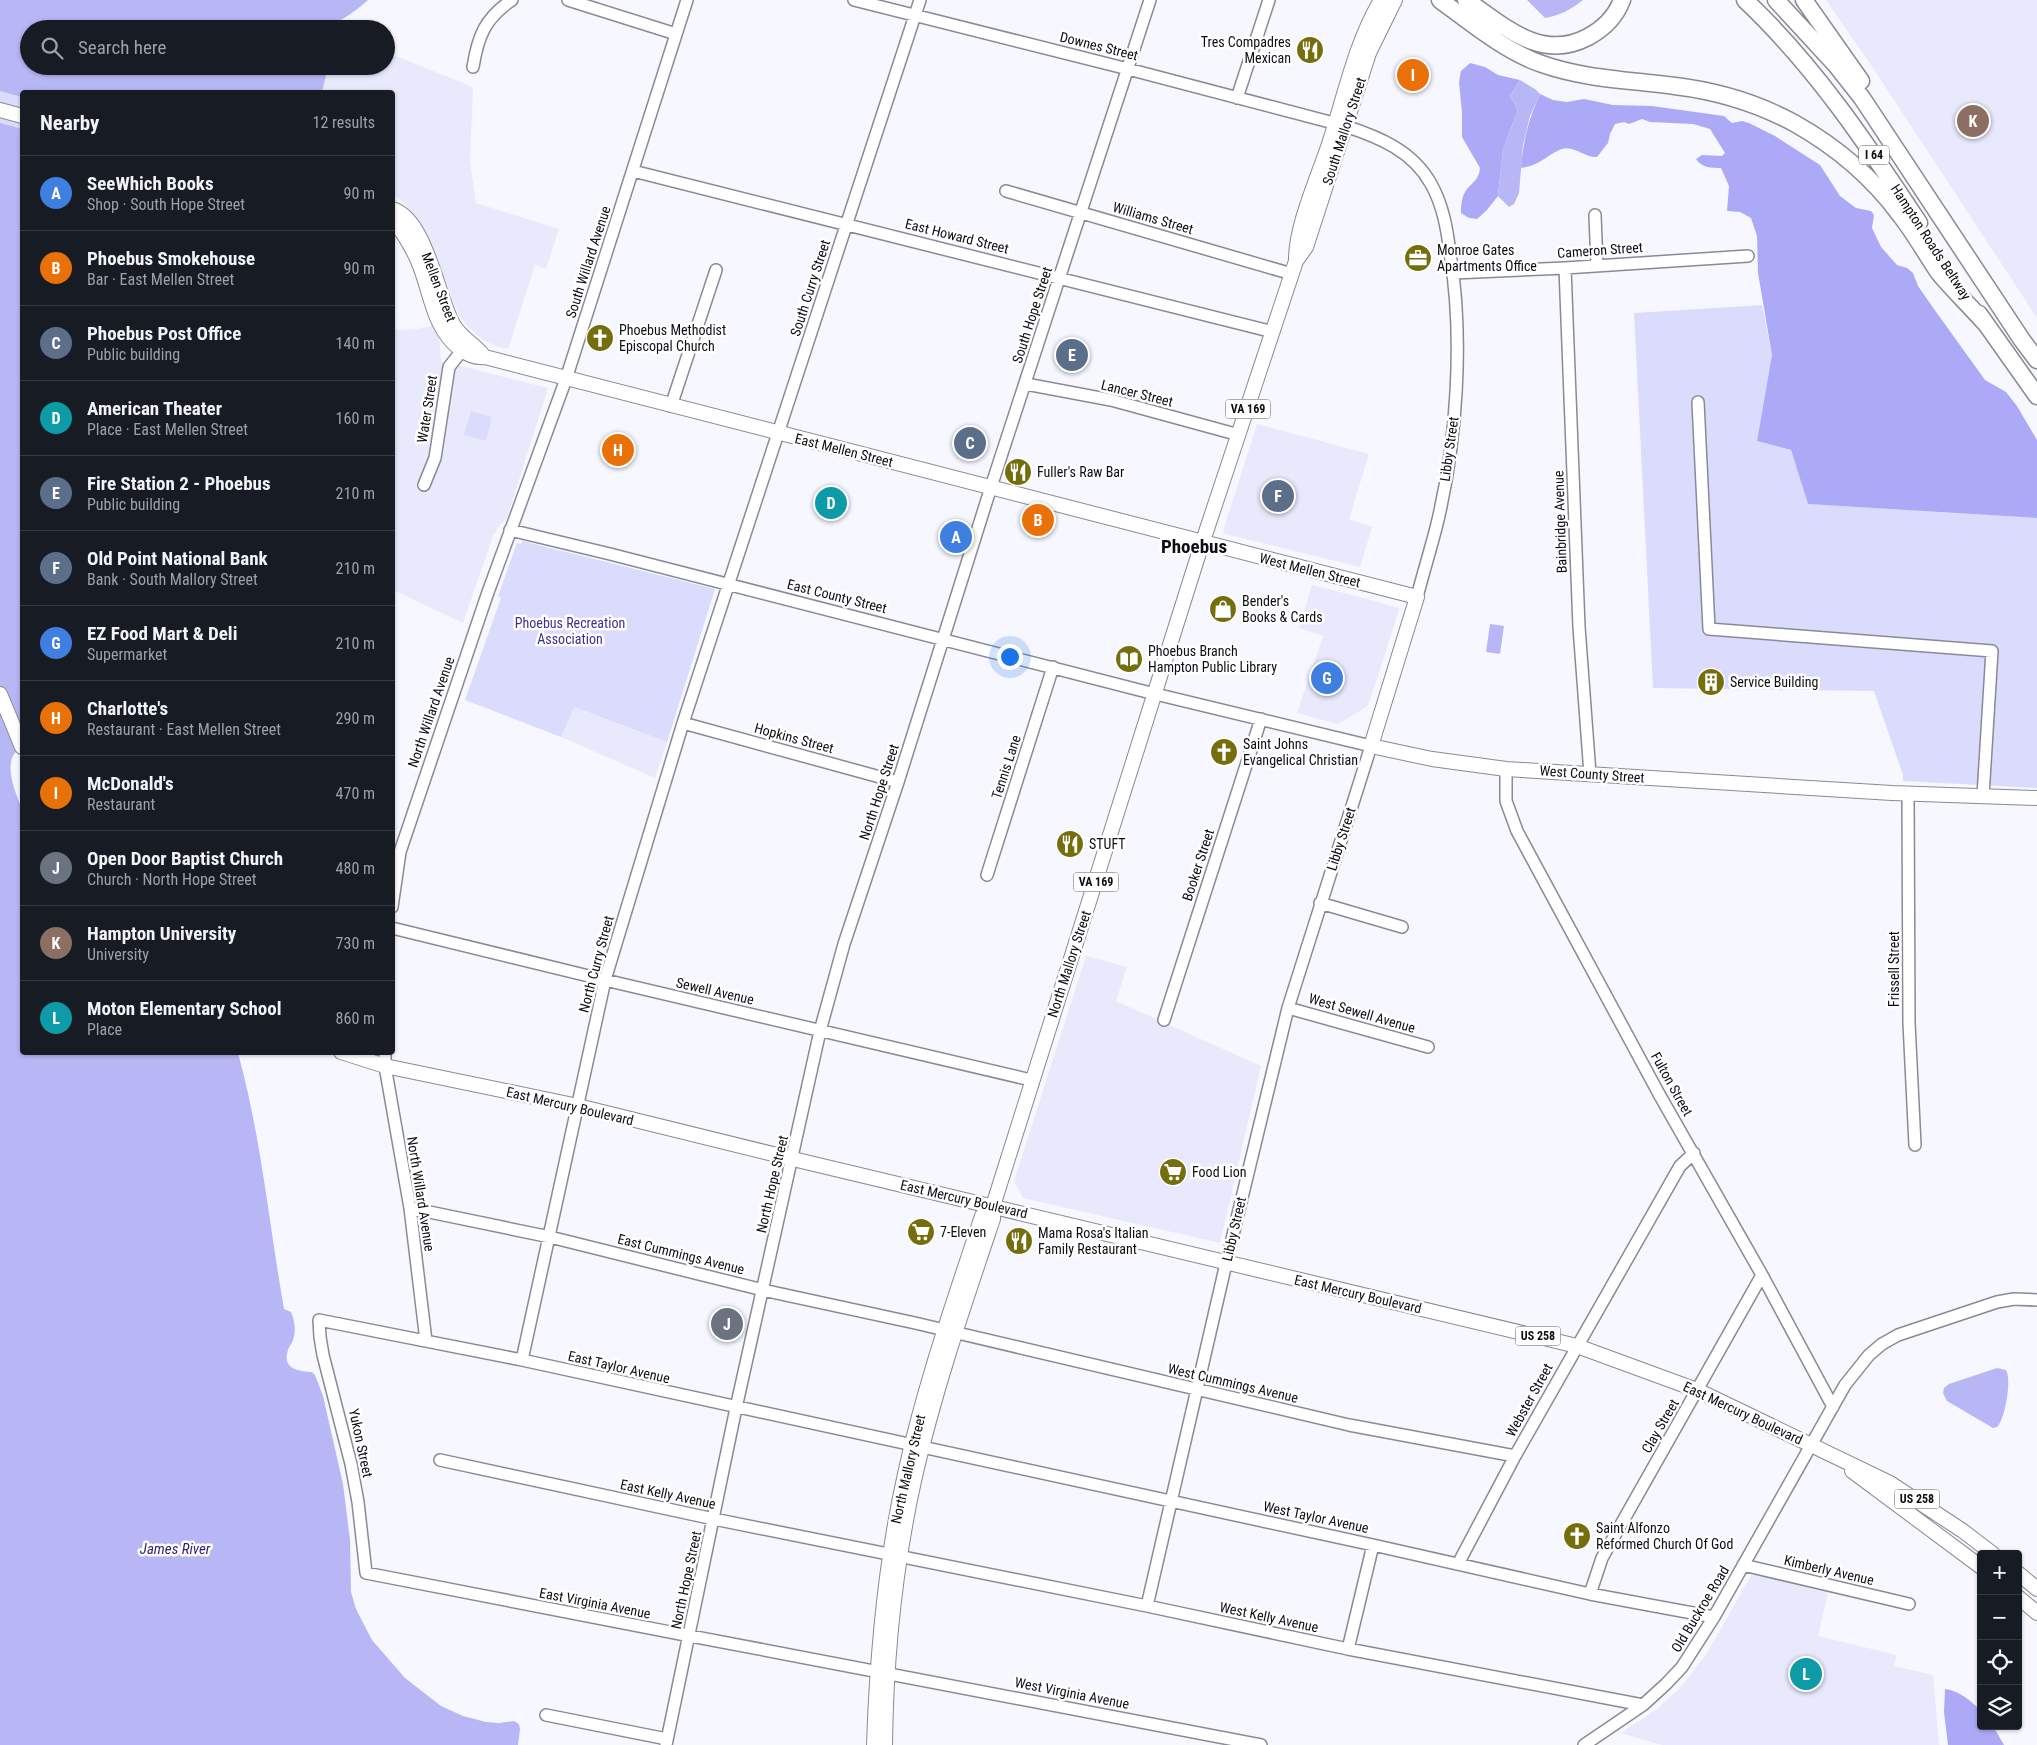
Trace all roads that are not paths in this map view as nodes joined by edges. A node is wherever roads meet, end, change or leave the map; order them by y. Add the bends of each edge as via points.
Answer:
1 (512, 0) edge
2 (568, 0) edge
3 (687, 0) edge
4 (854, 0) edge
5 (920, 0) edge
6 (1150, 0) edge
7 (1269, 0) edge
8 (1381, 0) edge
9 (1395, 0) edge
10 (1440, 0) edge
11 (1466, 0) edge
12 (1622, 0) edge
13 (1745, 0) edge
14 (1776, 0) edge
15 (1804, 0) edge
16 (915, 15) junction
17 (676, 34) junction
18 (473, 66) dead end
19 (1128, 69) junction
20 (1237, 98) junction
21 (0, 110) edge
22 (20, 115) edge
23 (1340, 125) junction
24 (632, 171) junction
25 (1006, 190) dead end
26 (395, 211) edge
27 (1081, 213) junction
28 (1594, 215) dead end
29 (395, 223) edge
30 (847, 224) junction
31 (1946, 225) junction
32 (1748, 256) dead end
33 (1597, 265) junction
34 (1294, 268) junction
35 (1565, 268) junction
36 (716, 270) dead end
37 (1454, 273) junction
38 (1060, 278) junction
39 (1985, 323) junction
40 (1273, 332) junction
41 (465, 346) junction
42 (2037, 360) edge
43 (566, 379) junction
44 (1026, 384) junction
45 (2037, 396) edge
46 (1698, 402) dead end
47 (671, 406) junction
48 (778, 433) junction
49 (1239, 435) junction
50 (424, 485) dead end
51 (991, 488) junction
52 (510, 530) junction
53 (1202, 543) junction
54 (729, 584) junction
55 (1417, 597) junction
56 (943, 639) junction
57 (1053, 667) junction
58 (0, 694) edge
59 (1155, 694) junction
60 (1261, 719) junction
61 (683, 723) junction
62 (20, 742) edge
63 (1371, 746) junction
64 (1506, 769) junction
65 (1590, 774) junction
66 (898, 782) junction
67 (1908, 794) junction
68 (1983, 796) junction
69 (2037, 798) edge
70 (987, 875) dead end
71 (395, 886) edge
72 (1320, 903) junction
73 (1402, 927) dead end
74 (395, 929) edge
75 (604, 980) junction
76 (1288, 1008) junction
77 (1164, 1020) dead end
78 (820, 1031) junction
79 (1428, 1047) dead end
80 (360, 1055) edge
81 (385, 1059) edge
82 (1031, 1080) junction
83 (578, 1106) junction
84 (1915, 1144) dead end
85 (1694, 1153) junction
86 (793, 1159) junction
87 (993, 1206) junction
88 (410, 1208) junction
89 (550, 1236) junction
90 (1226, 1262) junction
91 (1762, 1275) junction
92 (763, 1290) junction
93 (2037, 1300) edge
94 (319, 1320) joint
95 (950, 1332) junction
96 (426, 1341) junction
97 (1577, 1346) junction
98 (522, 1360) junction
99 (1196, 1389) junction
100 (1697, 1390) junction
101 (1833, 1407) junction
102 (736, 1408) junction
103 (1811, 1445) junction
104 (917, 1447) junction
105 (1515, 1456) junction
106 (1834, 1457) junction
107 (440, 1460) dead end
108 (1170, 1502) junction
109 (714, 1519) junction
110 (1373, 1544) junction
111 (1988, 1550) edge
112 (896, 1555) junction
113 (1977, 1563) edge
114 (1458, 1564) junction
115 (1743, 1565) junction
116 (366, 1573) joint
117 (2022, 1577) edge
118 (2036, 1588) edge
119 (1590, 1594) junction
120 (2022, 1600) edge
121 (1909, 1604) dead end
122 (1147, 1606) junction
123 (2037, 1613) edge
124 (1714, 1617) junction
125 (689, 1636) junction
126 (1348, 1649) junction
127 (883, 1671) junction
128 (1643, 1704) junction
129 (546, 1715) dead end
130 (667, 1742) edge
131 (874, 1745) edge
132 (885, 1745) edge
133 (1262, 1745) edge
134 (1584, 1745) edge

1 - 18 street via 494,15 483,30
2 - 17 street
3 - 17 street, South Willard Avenue
4 - 16 street, Downes Street
5 - 16 street, South Curry Street
6 - 19 street, South Hope Street
7 - 20 street
8 - 23 main road, South Mallory Street / VA 169 via 1363,36
9 - 23 main road, South Mallory Street / VA 169
10 - 39 highway via 1510,49 1540,64 1584,75 1678,86 1721,95 1761,108 1806,130 1840,153 1891,204 1940,273
11 - 12 highway via 1527,40 1559,46 1592,35 1610,19
13 - 39 highway, Hampton Roads Beltway / I 64 via 1796,53 1839,107
14 - 31 highway, Hampton Roads Beltway / I 64 via 1862,98
15 - 31 highway via 1915,162
16 - 19 street, Downes Street
16 - 30 street, South Curry Street
17 - 24 street, South Willard Avenue
19 - 20 street, Downes Street
19 - 27 street, South Hope Street
20 - 23 street, Downes Street
21 - 22 main road
23 - 34 main road, South Mallory Street / VA 169 via 1297,240
23 - 37 street, Libby Street via 1378,137 1396,147 1413,160 1431,183 1444,214
24 - 30 street, East Howard Street
24 - 43 street, South Willard Avenue
25 - 27 street, Williams Street
26 - 41 main road, Mellen Street via 406,217 418,236 434,270 450,319
27 - 34 street, Williams Street
27 - 38 street, South Hope Street
28 - 33 street
29 - 41 main road, Mellen Street via 418,261 443,331 449,339
30 - 38 street, East Howard Street
30 - 48 street, South Curry Street
31 - 42 highway, Hampton Roads Beltway / I 64
32 - 33 street, Cameron Street
33 - 35 street, Cameron Street
34 - 40 main road, South Mallory Street / VA 169
35 - 37 street, Cameron Street
35 - 65 street, Bainbridge Avenue via 1578,617
36 - 47 street
37 - 55 street, Libby Street via 1457,334 1449,459 1437,527
38 - 40 street, East Howard Street
38 - 44 street, South Hope Street
39 - 45 highway, Hampton Roads Beltway / I 64
40 - 49 main road, South Mallory Street / VA 169
41 - 43 main road, East Mellen Street via 478,358 485,357
41 - 50 street, Water Street via 447,373 435,458
43 - 47 main road, East Mellen Street
43 - 52 street, South Willard Avenue
44 - 49 street, Lancer Street via 1111,400
44 - 51 street, South Hope Street
46 - 68 street via 1708,629 1992,651
47 - 48 main road, East Mellen Street
48 - 51 main road, East Mellen Street
48 - 54 street, South Curry Street
49 - 53 main road, South Mallory Street / VA 169
51 - 53 main road, East Mellen Street
51 - 56 street, South Hope Street
52 - 54 street, East County Street
52 - 71 street, North Willard Avenue via 400,852
53 - 55 main road, West Mellen Street
53 - 59 main road, South Mallory Street / VA 169
54 - 56 street, East County Street
54 - 61 street, North Curry Street
55 - 63 main road, Libby Street
56 - 57 street, East County Street
56 - 66 street, North Hope Street
57 - 59 street, East County Street
57 - 70 street, Tennis Lane
58 - 62 main road
59 - 60 street, West County Street
59 - 82 main road, North Mallory Street / VA 169
60 - 63 street, West County Street
60 - 77 street, Booker Street
61 - 66 street, Hopkins Street
61 - 75 street, North Curry Street
63 - 64 main road, West County Street via 1441,761
63 - 72 street, Libby Street
64 - 65 main road, West County Street
64 - 85 street, Fulton Street via 1506,801 1517,831
65 - 67 main road, West County Street
66 - 78 street, North Hope Street via 844,944
67 - 68 main road, West County Street
67 - 84 street, Frissell Street via 1909,1023
68 - 69 main road, West County Street
72 - 73 street
72 - 76 street, Libby Street
74 - 75 street, Sewell Avenue
75 - 78 street, Sewell Avenue
75 - 83 street, North Curry Street
76 - 79 street, West Sewell Avenue
76 - 90 street, Libby Street
78 - 82 street, Sewell Avenue
78 - 86 street, North Hope Street
80 - 81 main road, East Mercury Boulevard / US 258
81 - 83 main road, East Mercury Boulevard / US 258
81 - 88 street, North Willard Avenue
82 - 87 main road, North Mallory Street / VA 169
83 - 86 main road, East Mercury Boulevard / US 258
83 - 89 street, North Curry Street
85 - 91 street, Fulton Street
85 - 97 street, Webster Street via 1680,1166
86 - 87 main road, East Mercury Boulevard / US 258
86 - 92 street, North Hope Street
87 - 90 main road, East Mercury Boulevard / US 258
87 - 95 main road, North Mallory Street / VA 169 via 982,1216
88 - 89 street, East Cummings Avenue
88 - 96 street, North Willard Avenue
89 - 92 street, East Cummings Avenue
89 - 98 street, North Curry Street
90 - 97 main road, East Mercury Boulevard / US 258
90 - 99 street, Libby Street
91 - 100 street, Clay Street
91 - 101 street, Fulton Street
92 - 95 street, East Cummings Avenue
92 - 102 street, North Hope Street
93 - 101 street, Old Buckroe Road via 1997,1302 1894,1337 1875,1349 1860,1365
94 - 96 street, East Taylor Avenue
94 - 116 street, Yukon Street via 323,1355 351,1464
95 - 99 street, West Cummings Avenue
95 - 104 main road, North Mallory Street / VA 169
96 - 98 street, East Taylor Avenue
97 - 100 main road, East Mercury Boulevard / US 258
97 - 105 street, Webster Street
98 - 102 street, East Taylor Avenue
99 - 105 street, West Cummings Avenue via 1358,1427
99 - 108 street, Libby Street
100 - 103 main road, East Mercury Boulevard / US 258
100 - 119 street, Clay Street via 1602,1558
101 - 103 street, Old Buckroe Road
102 - 104 street, East Taylor Avenue
102 - 109 street, North Hope Street
103 - 106 main road, East Mercury Boulevard / US 258
103 - 115 street, Old Buckroe Road
104 - 108 street, West Taylor Avenue
104 - 112 main road, North Mallory Street / VA 169
105 - 114 street, Webster Street
106 - 111 main road, East Mercury Boulevard / US 258 via 1890,1483
106 - 113 main road, East Mercury Boulevard / US 258
107 - 109 street, East Kelly Avenue
108 - 110 street, West Taylor Avenue
108 - 122 street, Libby Street
109 - 112 street, East Kelly Avenue
109 - 125 street, North Hope Street
110 - 114 street, West Taylor Avenue
110 - 126 street
112 - 122 street, West Kelly Avenue
112 - 127 main road, North Mallory Street / VA 169 via 885,1591
114 - 119 street, West Taylor Avenue
115 - 121 street, Kimberly Avenue
115 - 124 street, Old Buckroe Road
116 - 125 street, East Virginia Avenue
117 - 118 main road
119 - 124 street, West Taylor Avenue
120 - 123 main road
122 - 126 street, West Kelly Avenue
124 - 128 street, Old Buckroe Road via 1682,1667
125 - 127 street, East Virginia Avenue
125 - 130 street, North Hope Street
126 - 128 street, West Kelly Avenue
127 - 131 main road, North Mallory Street / VA 169
127 - 132 main road, North Mallory Street / VA 169
127 - 133 street, West Virginia Avenue
128 - 134 street, Old Buckroe Road
129 - 130 street

